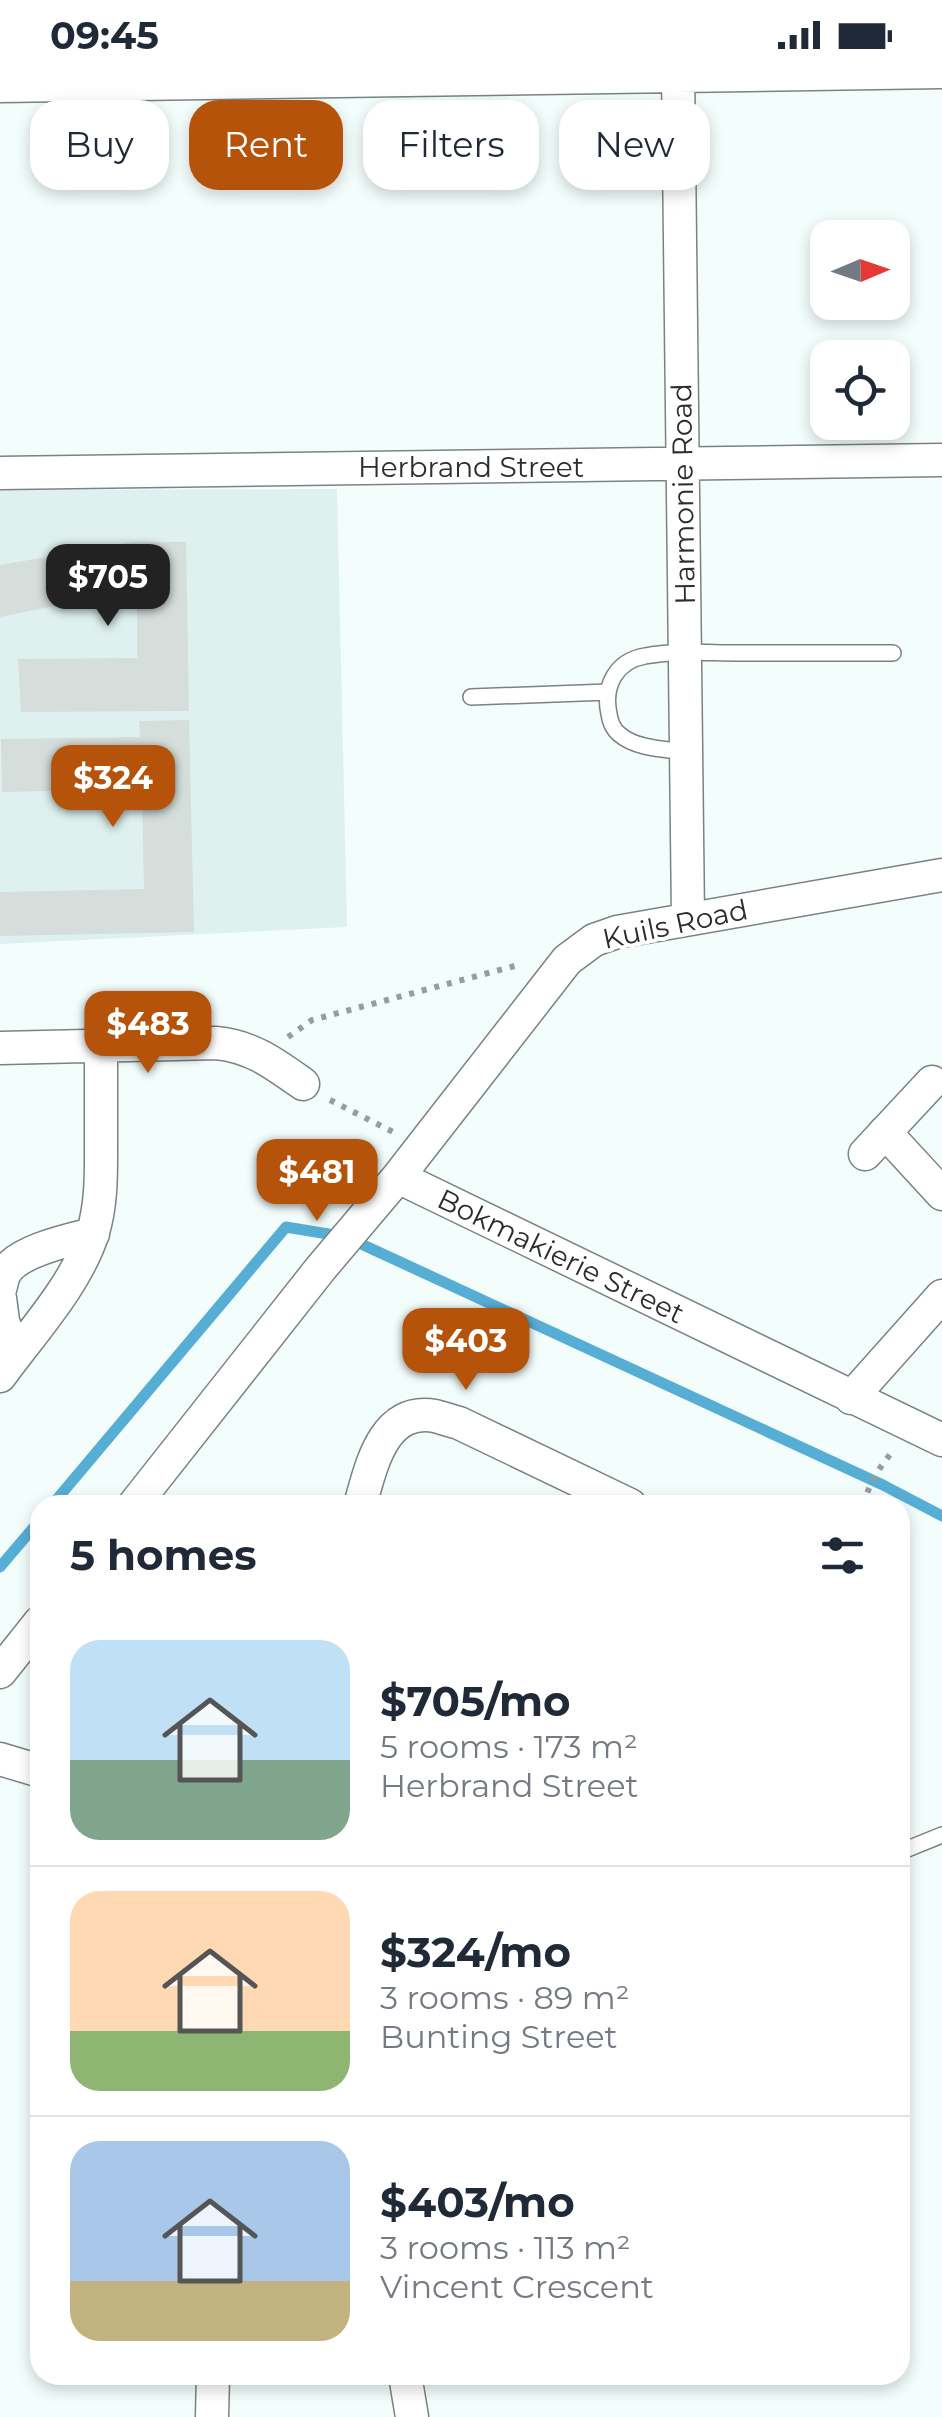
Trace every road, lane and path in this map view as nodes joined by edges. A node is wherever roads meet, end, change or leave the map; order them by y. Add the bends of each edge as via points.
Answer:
1 (942, 72) edge
2 (678, 73) edge
3 (357, 75) edge
4 (0, 86) edge
5 (942, 460) edge
6 (682, 465) junction
7 (0, 473) edge
8 (684, 653) junction
9 (893, 653) dead end
10 (608, 692) junction
11 (471, 696) dead end
12 (686, 752) junction
13 (942, 875) edge
14 (688, 918) junction
15 (522, 964) dead end
16 (101, 1046) junction
17 (0, 1048) edge
18 (263, 1056) junction
19 (932, 1082) dead end
20 (303, 1084) joint
21 (421, 1145) junction
22 (398, 1177) junction
23 (942, 1194) edge
24 (93, 1234) junction
25 (0, 1289) edge
26 (942, 1296) edge
27 (0, 1298) edge
28 (8, 1365) edge
29 (852, 1398) junction
30 (942, 1440) edge
31 (882, 1464) dead end
32 (142, 1495) edge
33 (363, 1495) edge
34 (609, 1495) edge
35 (866, 1495) edge
36 (30, 1634) edge
37 (0, 1672) edge
38 (0, 1759) edge
39 (30, 1768) edge
40 (942, 1835) edge
41 (910, 1848) edge
42 (213, 2385) edge
43 (407, 2385) edge
44 (212, 2417) edge
45 (412, 2417) edge

1 - 2 street
2 - 3 street
2 - 6 street, Harmonie Road
3 - 4 street
5 - 6 street, Herbrand Street
6 - 7 street, Herbrand Street
6 - 8 street, Harmonie Road
8 - 9 lane
8 - 10 lane via 626,662
8 - 12 street, Harmonie Road
10 - 11 lane
10 - 12 lane via 618,734
12 - 14 street, Harmonie Road
13 - 14 street, Kuils Road
14 - 21 street, Kuils Road via 617,932 579,949
15 - 18 path via 312,1020
16 - 17 street
16 - 18 street via 216,1042
16 - 24 street via 101,1178
18 - 20 street
19 - 23 street via 875,1143
20 - 21 path
21 - 22 street, Kuils Road
22 - 29 street, Bokmakierie Street
22 - 32 street
24 - 25 street via 18,1260
24 - 28 street via 62,1292
26 - 29 street
27 - 28 street
29 - 30 street, Bokmakierie Street
31 - 35 path
33 - 34 street via 386,1434 405,1421 434,1416
36 - 37 street
38 - 39 street
40 - 41 lane
42 - 44 street
43 - 45 street

